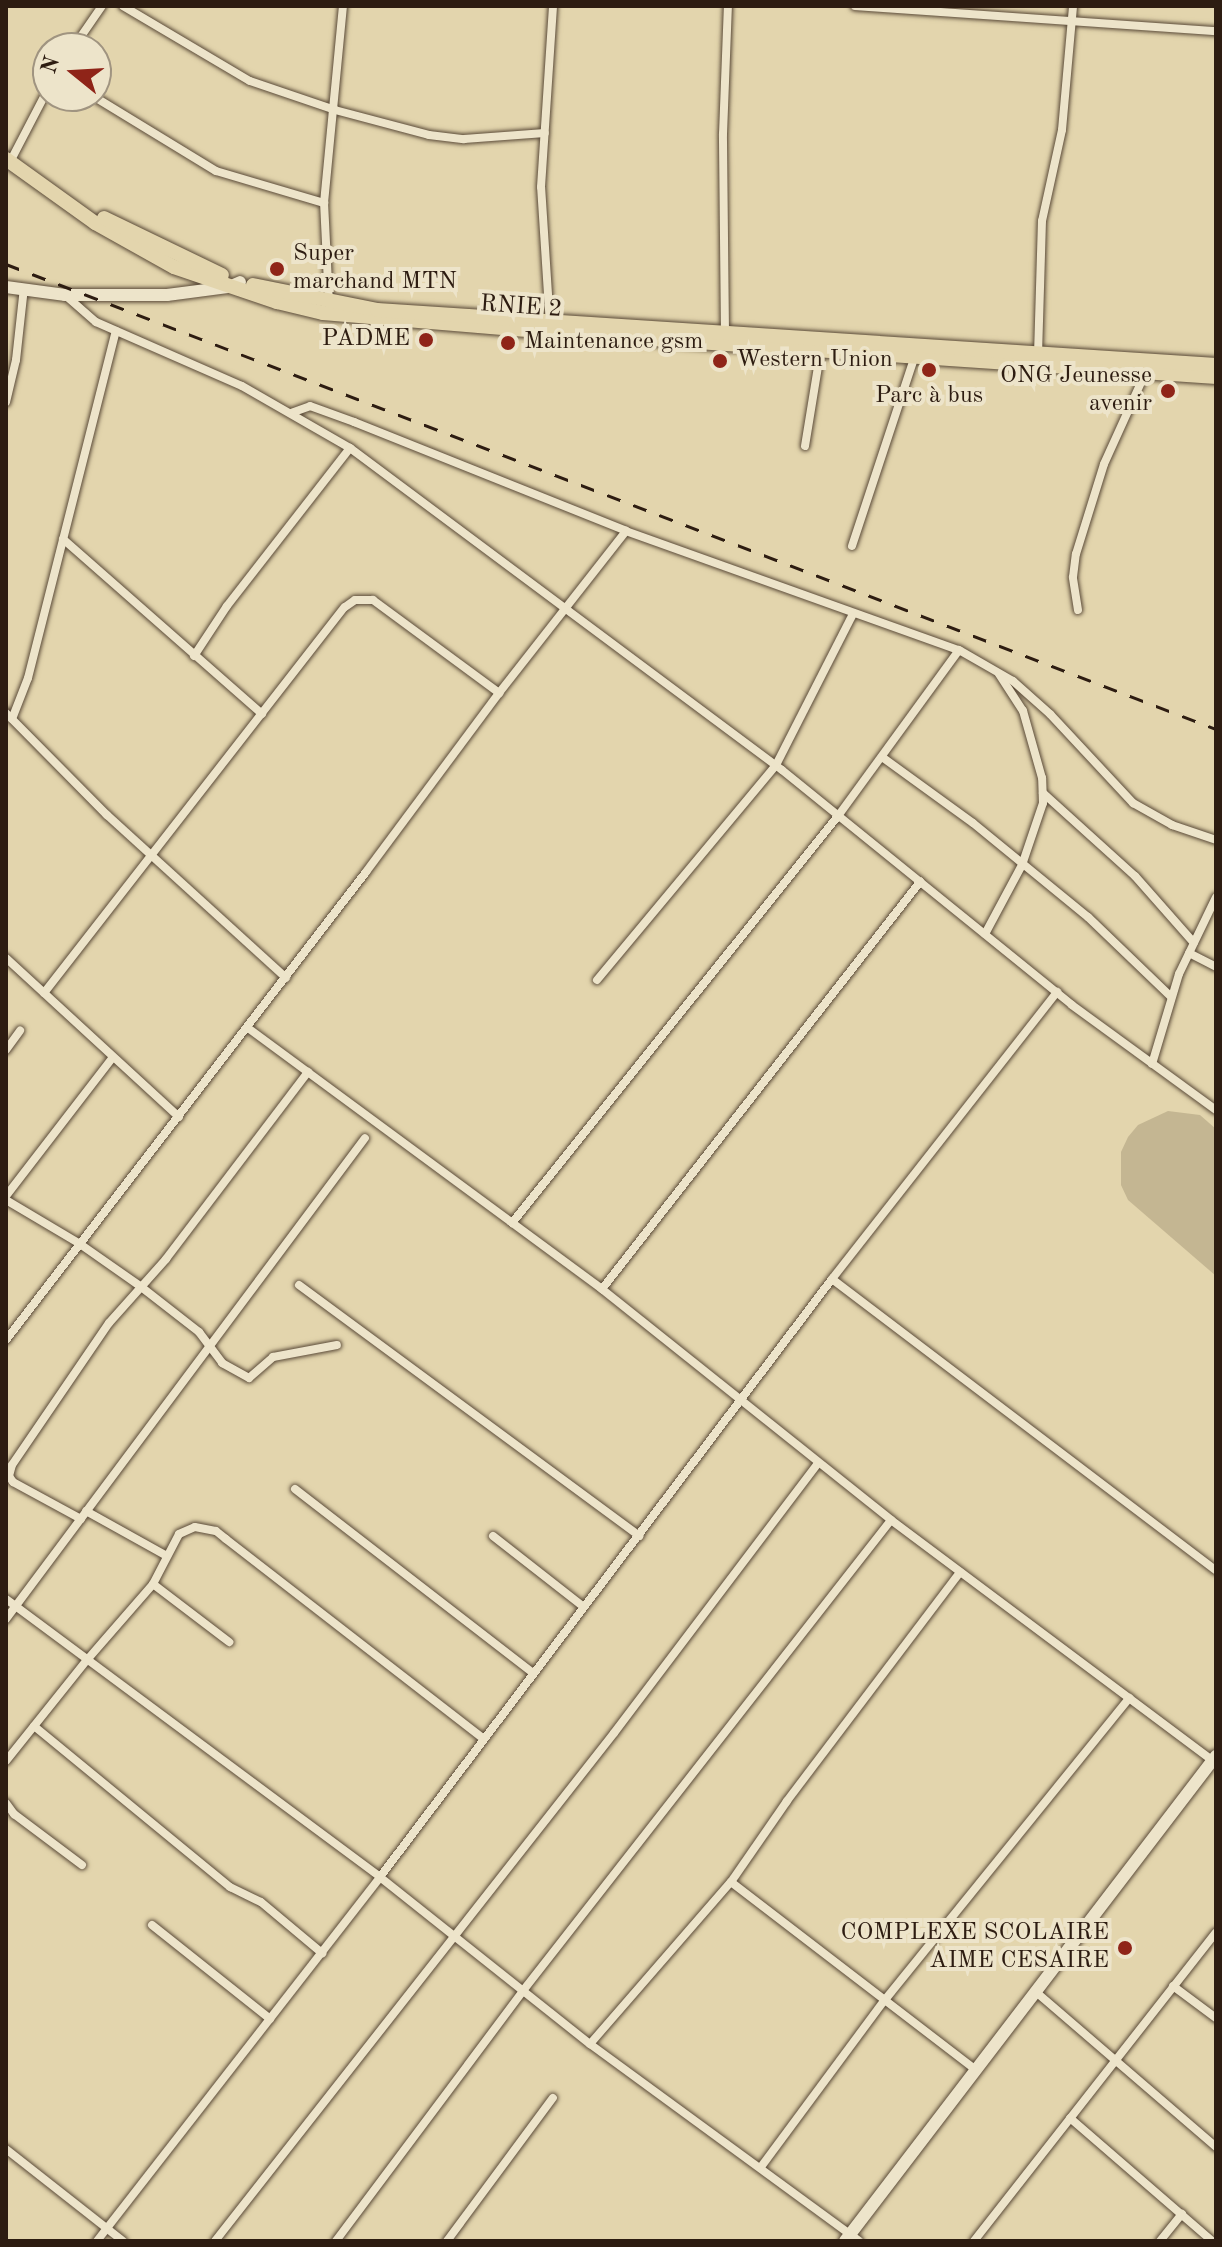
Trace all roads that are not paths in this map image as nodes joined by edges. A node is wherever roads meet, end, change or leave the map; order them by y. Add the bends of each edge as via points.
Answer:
1 (102, 6) edge
2 (123, 6) edge
3 (343, 6) edge
4 (553, 6) edge
5 (728, 6) edge
6 (855, 6) edge
7 (1073, 6) edge
8 (1072, 19) junction
9 (1216, 31) edge
10 (84, 32) edge
11 (112, 108) edge
12 (335, 110) junction
13 (35, 112) edge
14 (545, 133) junction
15 (8, 160) edge
16 (324, 203) junction
17 (234, 284) junction
18 (6, 287) edge
19 (24, 288) junction
20 (65, 295) junction
21 (329, 308) junction
22 (550, 326) junction
23 (116, 331) junction
24 (725, 338) junction
25 (821, 345) junction
26 (915, 351) junction
27 (1038, 359) junction
28 (1216, 365) edge
29 (1147, 367) junction
30 (1216, 377) edge
31 (6, 402) edge
32 (291, 413) junction
33 (805, 446) dead end
34 (350, 448) junction
35 (626, 531) junction
36 (63, 539) junction
37 (852, 546) dead end
38 (567, 607) junction
39 (1078, 610) dead end
40 (853, 614) junction
41 (959, 650) junction
42 (194, 656) junction
43 (997, 670) junction
44 (499, 693) junction
45 (262, 714) junction
46 (9, 716) edge
47 (882, 757) junction
48 (776, 765) junction
49 (1043, 793) junction
50 (838, 816) junction
51 (1216, 840) edge
52 (151, 855) junction
53 (1022, 865) junction
54 (920, 882) junction
55 (1216, 897) edge
56 (985, 934) junction
57 (1192, 948) junction
58 (6, 958) edge
59 (1216, 967) edge
60 (286, 978) junction
61 (597, 980) dead end
62 (1057, 992) junction
63 (44, 993) junction
64 (1171, 997) junction
65 (248, 1028) junction
66 (20, 1031) dead end
67 (6, 1050) edge
68 (113, 1057) junction
69 (1152, 1064) junction
70 (308, 1072) junction
71 (1216, 1110) edge
72 (179, 1117) junction
73 (365, 1138) dead end
74 (6, 1198) edge
75 (512, 1223) junction
76 (80, 1244) junction
77 (832, 1279) junction
78 (299, 1285) dead end
79 (140, 1286) junction
80 (602, 1289) junction
81 (6, 1340) edge
82 (337, 1345) dead end
83 (209, 1347) junction
84 (742, 1400) junction
85 (818, 1463) junction
86 (8, 1476) edge
87 (295, 1489) dead end
88 (84, 1515) junction
89 (891, 1520) junction
90 (493, 1536) dead end
91 (639, 1536) junction
92 (165, 1555) junction
93 (1216, 1571) edge
94 (960, 1572) junction
95 (153, 1584) junction
96 (6, 1599) edge
97 (15, 1606) junction
98 (584, 1607) junction
99 (6, 1619) edge
100 (229, 1642) dead end
101 (87, 1660) junction
102 (533, 1673) junction
103 (1129, 1698) junction
104 (34, 1726) junction
105 (484, 1739) junction
106 (1215, 1760) edge
107 (6, 1761) edge
108 (6, 1803) edge
109 (82, 1865) dead end
110 (380, 1877) junction
111 (731, 1882) junction
112 (152, 1925) dead end
113 (1216, 1932) edge
114 (454, 1938) junction
115 (322, 1953) junction
116 (1173, 1986) junction
117 (522, 1992) junction
118 (1036, 1992) junction
119 (884, 2001) junction
120 (1216, 2018) edge
121 (270, 2019) junction
122 (590, 2044) junction
123 (1115, 2060) junction
124 (976, 2070) junction
125 (553, 2098) dead end
126 (1070, 2118) junction
127 (1216, 2147) edge
128 (6, 2149) edge
129 (761, 2167) junction
130 (1182, 2214) junction
131 (107, 2229) junction
132 (852, 2239) edge
133 (97, 2241) edge
134 (123, 2241) edge
135 (215, 2241) edge
136 (336, 2241) edge
137 (447, 2241) edge
138 (974, 2241) edge
139 (1160, 2241) edge
140 (1212, 2241) edge

1 - 10 street
2 - 12 street via 250,81
3 - 12 street
4 - 14 street
5 - 24 street
6 - 8 street
7 - 8 street
8 - 9 street
8 - 27 street via 1062,130 1042,221
11 - 16 street via 216,171
12 - 14 street via 464,139
12 - 16 street
13 - 15 street
14 - 22 street via 541,187
15 - 17 highway, RNIE 2 / RNIE 2 via 133,246 174,267
16 - 21 street
17 - 20 main road via 167,295
17 - 21 highway, RNIE 2 / RNIE 2
18 - 19 main road
19 - 20 main road
19 - 31 street
20 - 23 street via 83,313
21 - 22 highway, RNIE 2 / RNIE 2
22 - 24 highway, RNIE 2 / RNIE 2
23 - 32 street via 215,372
23 - 36 street
24 - 25 highway, RNIE 2 / RNIE 2
25 - 26 highway, RNIE 2 / RNIE 2
25 - 33 street
26 - 27 highway, RNIE 2 / RNIE 2
26 - 37 street
27 - 29 highway, RNIE 2 / RNIE 2
28 - 29 highway, RNIE 2 / RNIE 2
29 - 30 highway, RNIE 2 / RNIE 2
29 - 39 street via 1104,464 1076,554
32 - 34 street
32 - 35 street via 310,406
34 - 38 street
34 - 42 street
35 - 38 street
35 - 40 street
36 - 42 street
36 - 46 street via 28,678
38 - 44 street
38 - 48 street
40 - 41 street
40 - 48 street
41 - 43 street
41 - 47 street
42 - 45 street
43 - 49 street via 1023,711
43 - 51 street via 1050,714 1133,803 1172,825
44 - 45 street via 364,598 345,607
44 - 60 street
45 - 52 street
46 - 52 street
47 - 50 street
47 - 53 street
48 - 50 street
48 - 61 street
49 - 53 street
49 - 57 street via 1135,876
50 - 54 street
50 - 75 street
52 - 60 street
52 - 63 street
53 - 56 street
53 - 64 street via 1088,917
54 - 56 street
54 - 80 street
55 - 57 street
56 - 62 street
57 - 59 street
57 - 64 street
58 - 63 street
60 - 65 street
62 - 69 street
62 - 77 street
63 - 68 street
64 - 69 street
65 - 70 street
65 - 72 street
66 - 67 street
68 - 72 street
68 - 74 street
69 - 71 street
70 - 75 street
70 - 79 street
72 - 76 street
73 - 83 street
74 - 76 street
75 - 80 street
76 - 79 street
76 - 81 street
77 - 84 street
77 - 93 street
78 - 91 street
79 - 83 street via 199,1332
79 - 86 street via 109,1323
80 - 84 street
82 - 83 street via 273,1357 249,1378 222,1363
83 - 88 street
84 - 85 street
84 - 91 street
85 - 89 street
85 - 114 street
86 - 88 street
87 - 102 street
88 - 92 street
88 - 97 street
89 - 94 street
89 - 117 street
90 - 98 street
91 - 98 street
92 - 95 street
92 - 105 street via 179,1534 195,1527 216,1531
94 - 103 street
94 - 111 street
95 - 100 street
95 - 101 street
96 - 97 street
97 - 99 street
97 - 101 street
98 - 102 street
101 - 104 street
101 - 110 street
102 - 105 street
103 - 106 street
103 - 119 street
104 - 107 street
104 - 115 street via 230,1887 261,1902
105 - 110 street
106 - 118 main road
108 - 109 street
110 - 114 street
110 - 115 street
111 - 119 street
111 - 122 street
112 - 121 street
113 - 116 street
114 - 117 street
114 - 135 street
115 - 121 street
116 - 120 street
116 - 123 street
117 - 122 street
117 - 136 street
118 - 123 street
118 - 124 main road
119 - 124 street
119 - 129 street
121 - 131 street
122 - 129 street
123 - 126 street
123 - 127 street
124 - 132 main road
125 - 137 street
126 - 130 street
126 - 138 street
128 - 131 street
129 - 132 street
130 - 139 street
130 - 140 street
131 - 133 street
131 - 134 street

